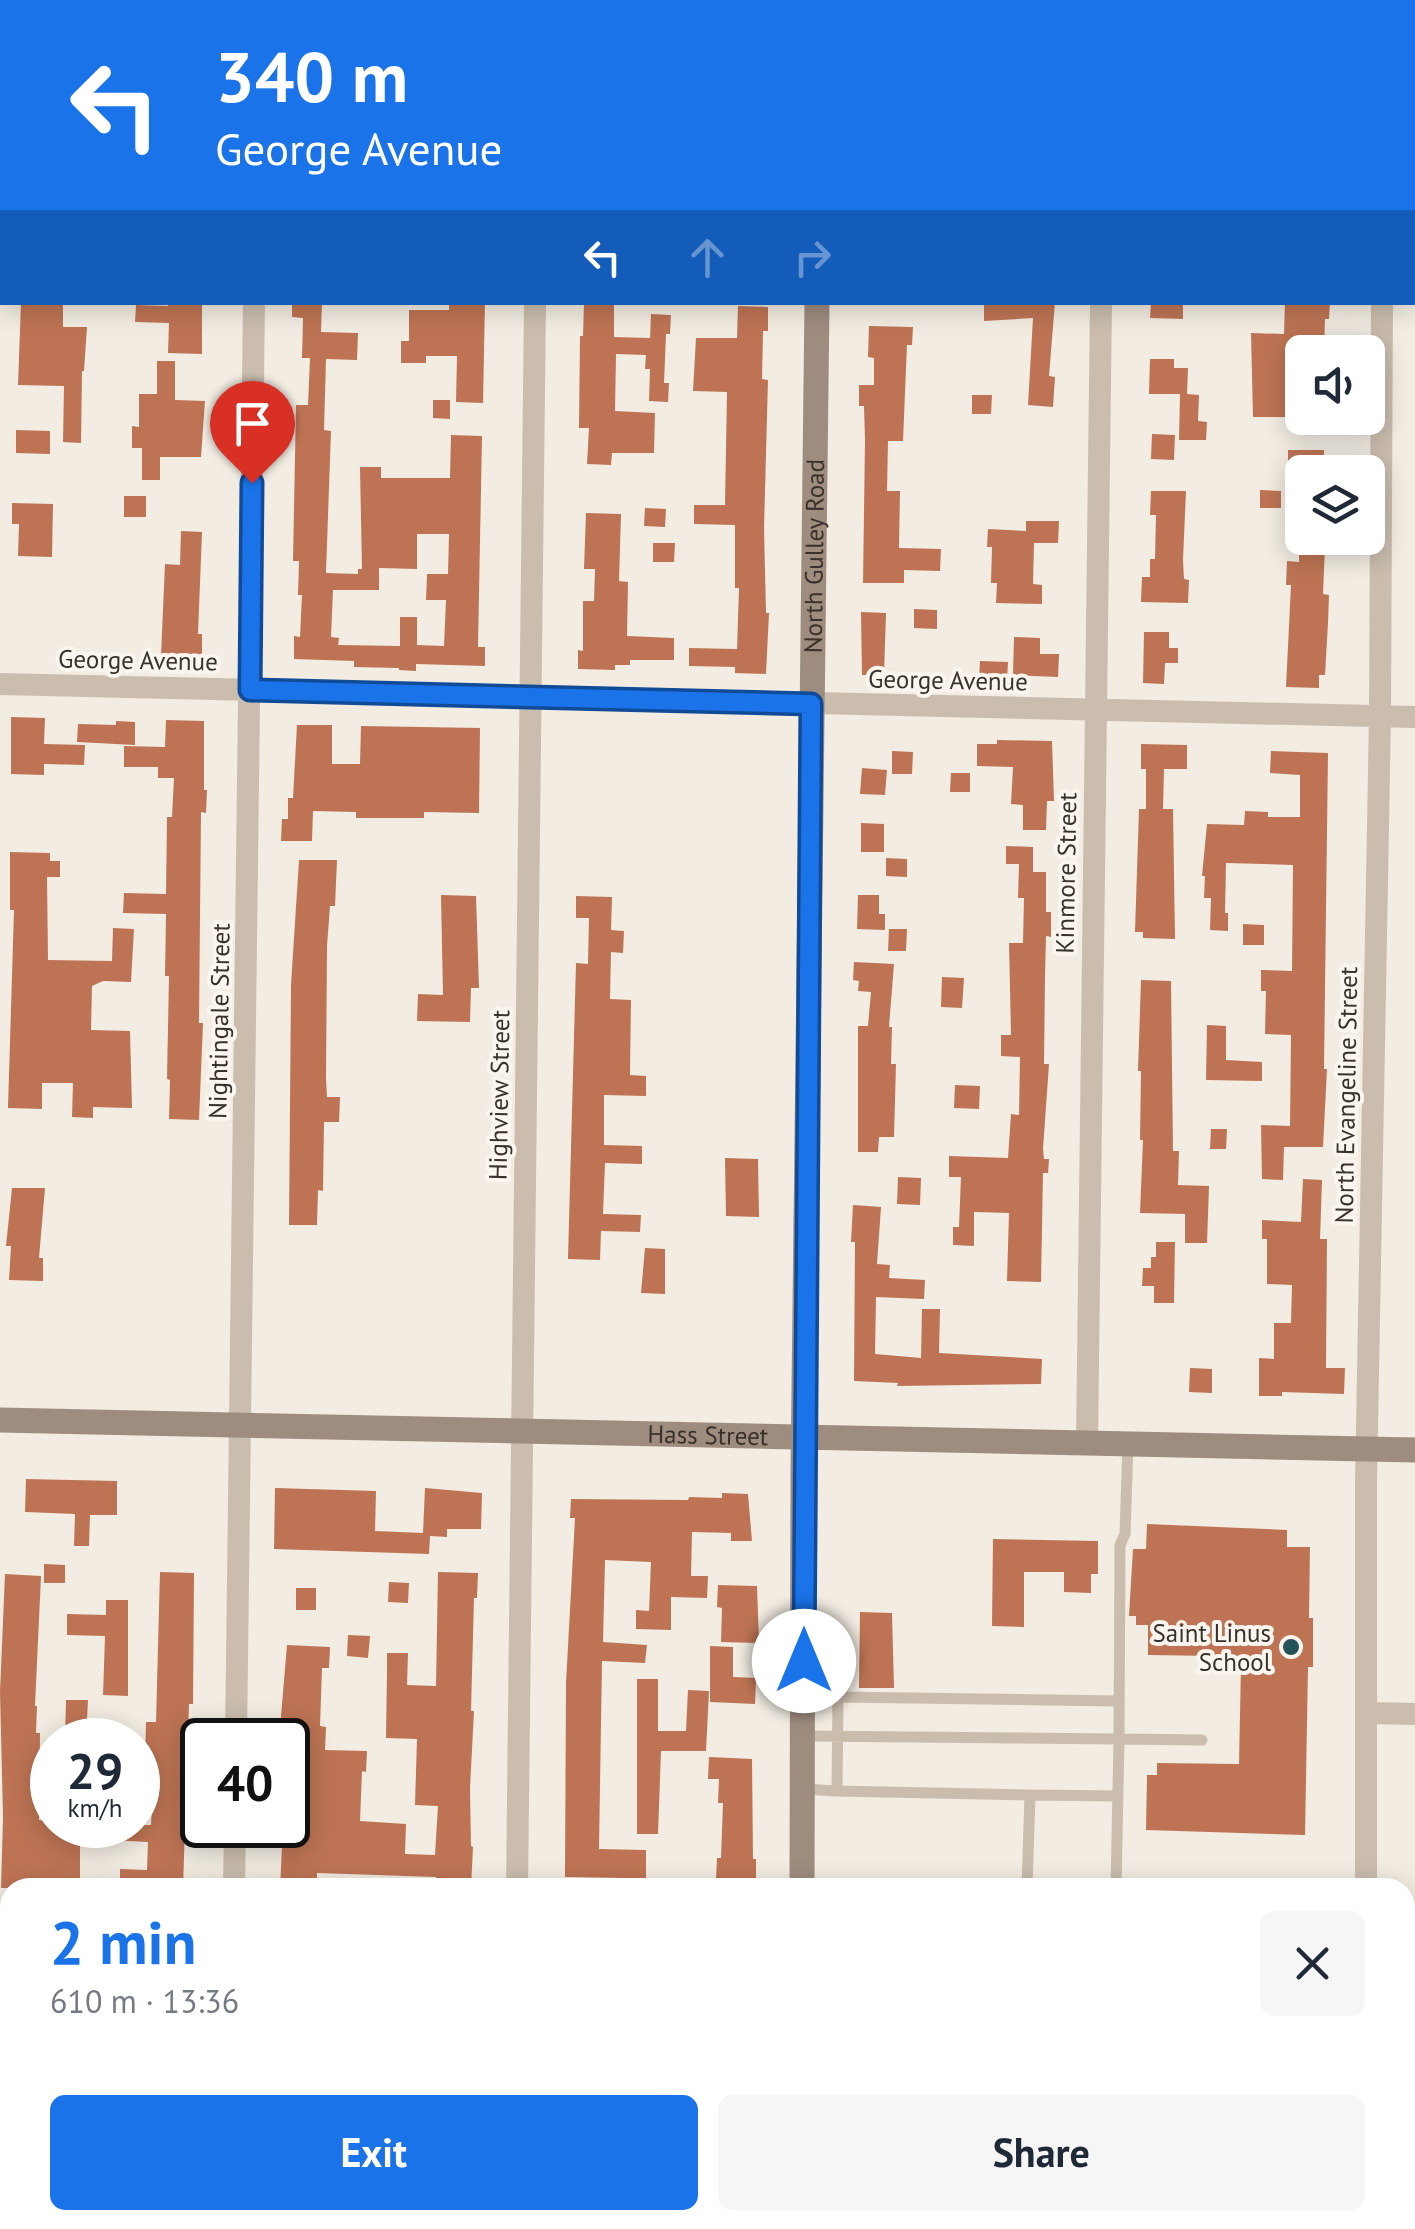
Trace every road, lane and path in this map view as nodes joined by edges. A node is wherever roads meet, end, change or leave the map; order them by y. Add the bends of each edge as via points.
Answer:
1 (254, 305) edge
2 (535, 305) edge
3 (817, 305) edge
4 (1101, 305) edge
5 (1382, 305) edge
6 (0, 684) edge
7 (250, 690) junction
8 (531, 697) junction
9 (811, 704) junction
10 (1096, 711) junction
11 (1380, 716) junction
12 (1415, 718) edge
13 (0, 1420) edge
14 (242, 1424) junction
15 (523, 1431) junction
16 (804, 1438) junction
17 (1128, 1443) junction
18 (1087, 1444) junction
19 (1367, 1449) junction
20 (1415, 1450) edge
21 (1119, 1700) junction
22 (1368, 1713) junction
23 (1415, 1714) edge
24 (236, 1718) edge
25 (838, 1735) junction
26 (804, 1736) junction
27 (1119, 1739) junction
28 (1202, 1740) dead end
29 (803, 1790) junction
30 (837, 1791) junction
31 (1030, 1794) junction
32 (1118, 1796) junction
33 (235, 1848) edge
34 (234, 1878) edge
35 (518, 1878) edge
36 (802, 1878) edge
37 (1027, 1878) edge
38 (1116, 1878) edge
39 (1366, 1878) edge

1 - 7 street, Nightingale Street
2 - 8 street, Highview Street
3 - 9 street, North Gulley Road
4 - 10 street, Kinmore Street
5 - 11 street, North Evangeline Street
6 - 7 street, George Avenue
7 - 8 street, George Avenue
7 - 14 street, Nightingale Street
8 - 9 street, George Avenue
8 - 15 street, Highview Street
9 - 10 street, George Avenue
9 - 16 street, North Gulley Road
10 - 11 street, George Avenue
10 - 18 street, Kinmore Street
11 - 12 street, George Avenue
11 - 19 street, North Evangeline Street
13 - 14 street, Hass Street
14 - 15 street, Hass Street
14 - 24 street, Nightingale Street
15 - 16 street, Hass Street
15 - 35 street, Highview Street
16 - 18 street, Hass Street
16 - 26 street, North Gulley Road
17 - 18 street, Hass Street
17 - 19 street, Hass Street
17 - 21 lane
19 - 20 street, Hass Street
19 - 22 street, North Evangeline Street
21 - 25 lane via 838,1697
21 - 27 lane
22 - 23 street
22 - 39 street, North Evangeline Street
25 - 26 lane
25 - 27 lane
25 - 30 lane
26 - 29 street, North Gulley Road
27 - 28 lane
27 - 32 lane
29 - 30 lane
29 - 36 street, North Gulley Road
30 - 31 lane
31 - 32 lane
31 - 37 lane
32 - 38 lane
33 - 34 street

